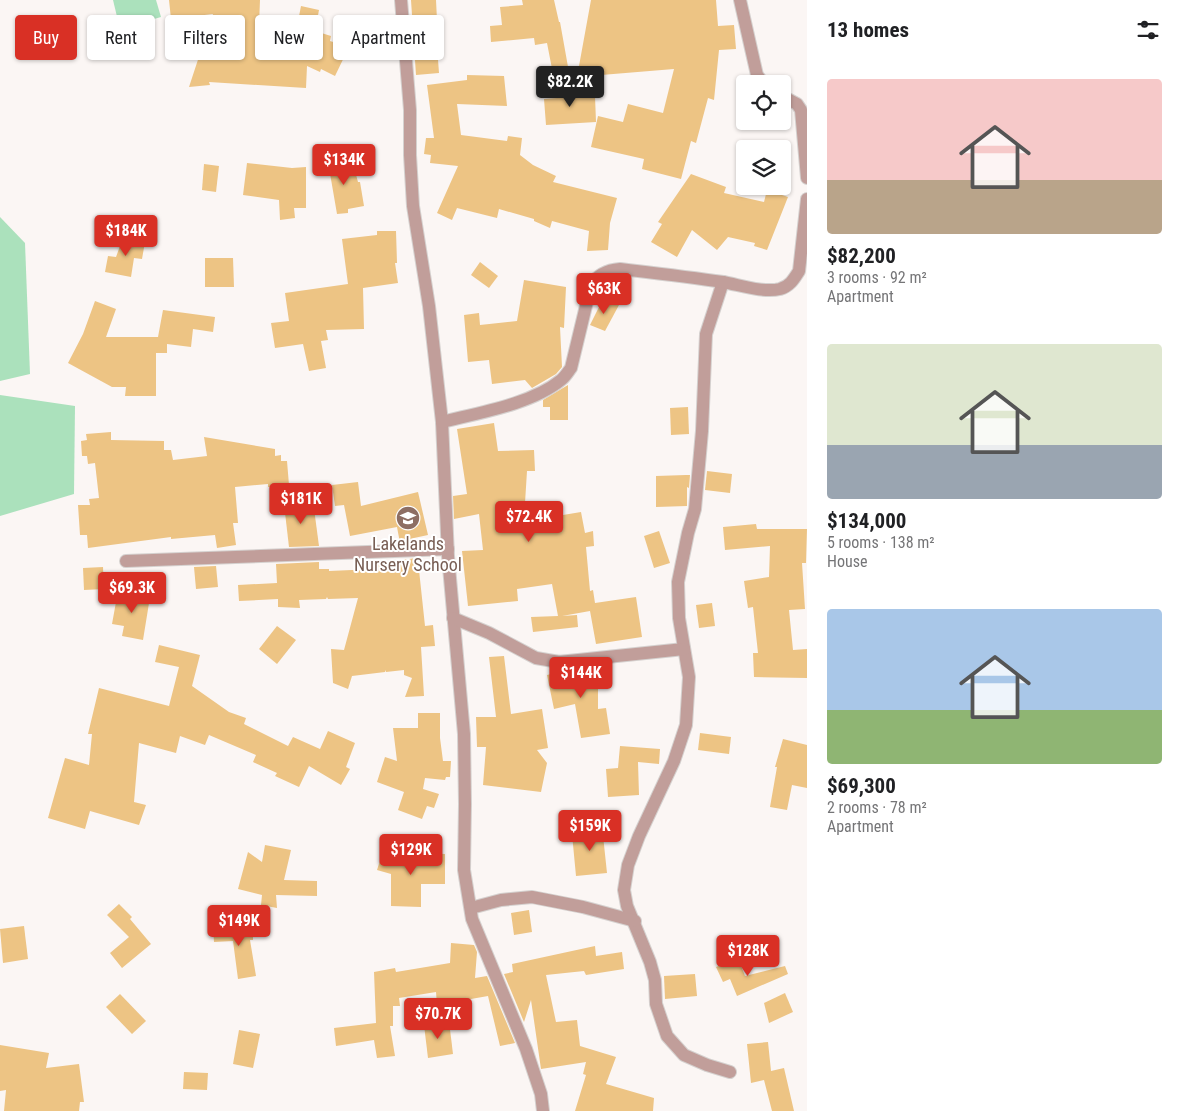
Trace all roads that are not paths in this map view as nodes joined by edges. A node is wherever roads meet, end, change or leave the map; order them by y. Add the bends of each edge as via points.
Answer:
1 (401, 0) edge
2 (740, 0) edge
3 (757, 75) edge
4 (791, 101) edge
5 (807, 178) edge
6 (807, 199) edge
7 (723, 282) junction
8 (442, 422) junction
9 (448, 549) junction
10 (126, 561) dead end
11 (453, 618) junction
12 (684, 649) junction
13 (471, 908) junction
14 (635, 921) junction
15 (730, 1072) dead end
16 (543, 1111) edge

1 - 8 street via 410,110 412,206
2 - 3 street
4 - 5 street via 801,110
6 - 7 street via 799,271 794,281 779,289 768,290
7 - 8 street via 620,269 604,272 592,285 571,368 563,379 505,406
7 - 12 street via 706,334 696,509 678,582
8 - 9 street
9 - 10 street
9 - 11 street
11 - 12 street via 489,632 536,658 559,662
11 - 13 street via 464,734 464,870
12 - 14 street via 688,676 686,726 628,865 624,890 627,906
13 - 14 street via 501,900 532,897
13 - 16 street via 472,919 526,1049 541,1094
14 - 15 street via 650,962 656,1004 667,1036 684,1055

